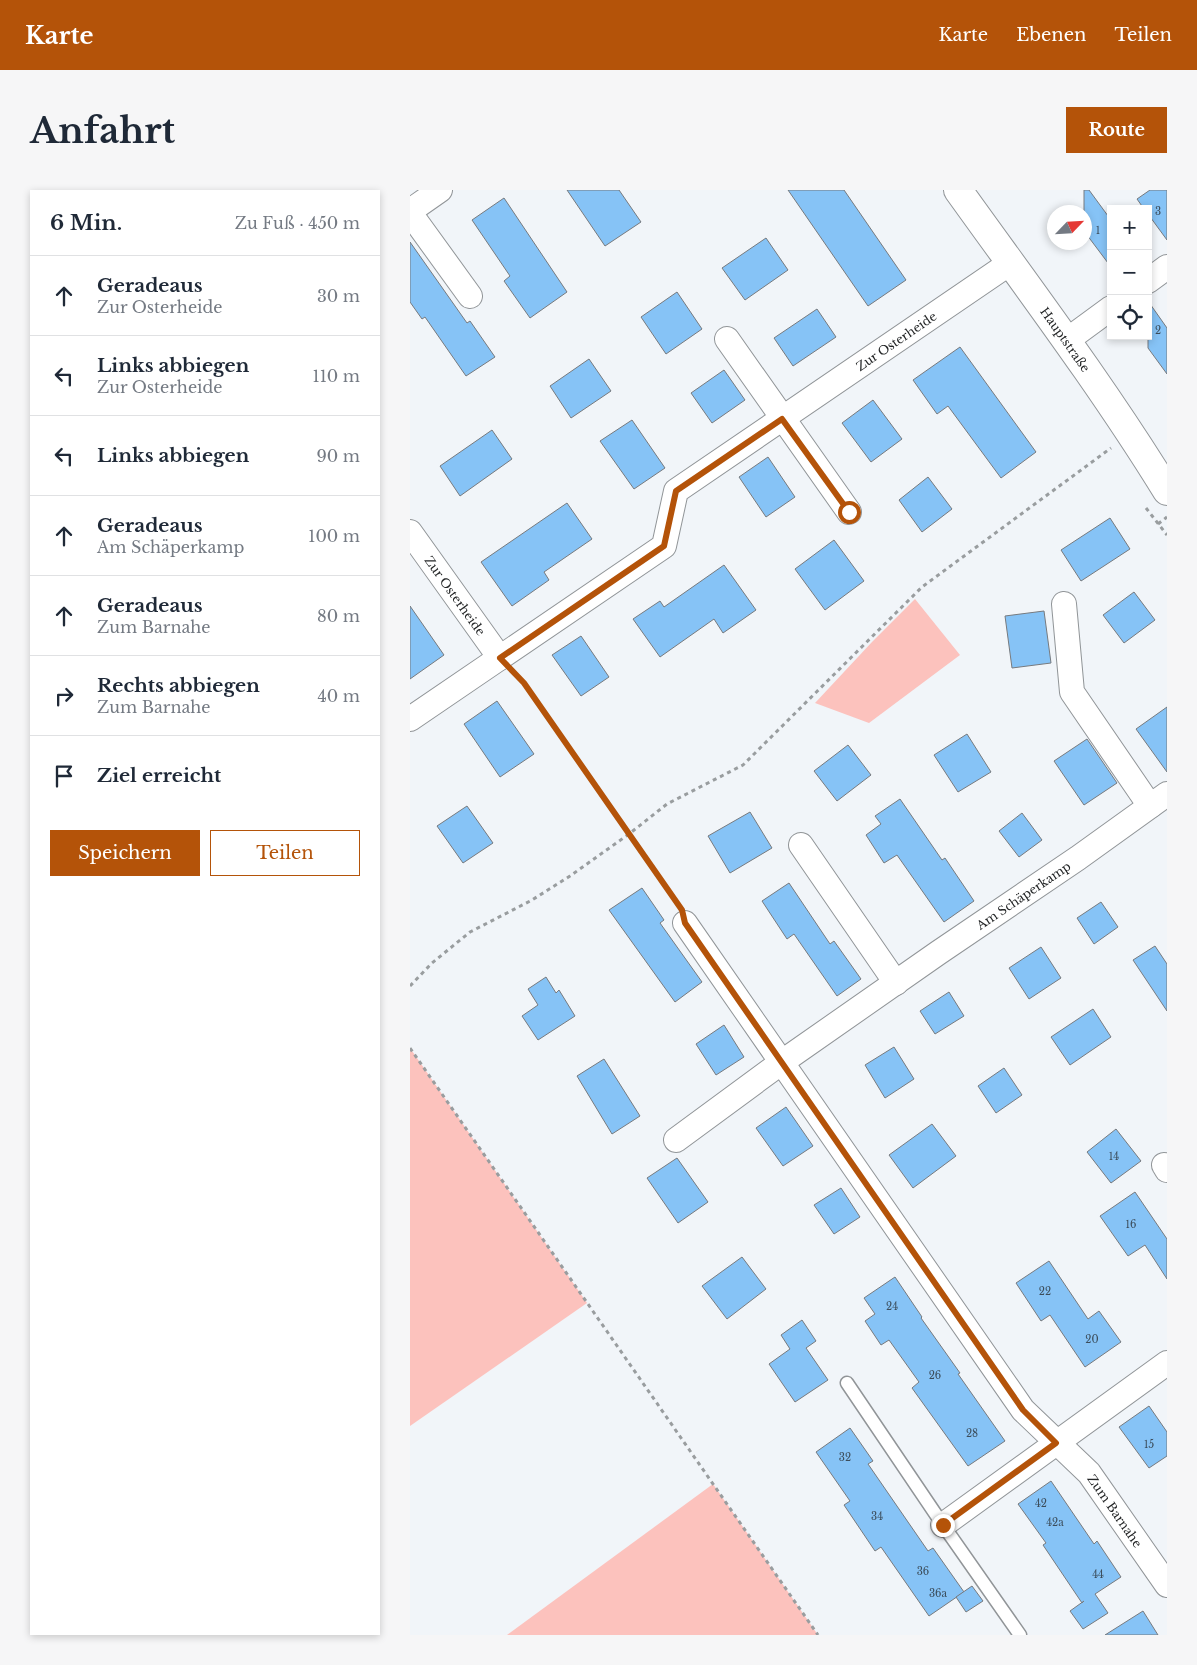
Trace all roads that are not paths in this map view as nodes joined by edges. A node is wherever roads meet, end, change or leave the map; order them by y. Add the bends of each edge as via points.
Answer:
1 (440, 190) edge
2 (958, 190) edge
3 (410, 212) edge
4 (1010, 263) junction
5 (1167, 267) edge
6 (1152, 278) edge
7 (470, 296) dead end
8 (1107, 311) edge
9 (727, 339) dead end
10 (1066, 341) junction
11 (782, 419) junction
12 (1167, 492) edge
13 (849, 512) dead end
14 (410, 532) edge
15 (1064, 604) dead end
16 (500, 658) junction
17 (410, 719) edge
18 (1158, 800) edge
19 (801, 844) dead end
20 (685, 923) road end
21 (896, 983) junction
22 (782, 1062) junction
23 (676, 1140) dead end
24 (1167, 1364) edge
25 (847, 1383) dead end
26 (1056, 1443) junction
27 (943, 1525) junction
28 (1167, 1584) edge
29 (1020, 1635) edge

1 - 3 street
2 - 4 street, Hauptstraße
3 - 7 street
4 - 10 street, Hauptstraße
4 - 11 street, Zur Osterheide
5 - 6 street
8 - 10 street
9 - 11 street
10 - 12 street, Hauptstraße
11 - 13 street
11 - 16 street, Zur Osterheide via 676,491 664,546
14 - 16 street, Zur Osterheide
15 - 18 street, Am Schäperkamp via 1072,692
16 - 17 street, Zur Osterheide
18 - 21 street, Am Schäperkamp
19 - 21 street
20 - 22 street
21 - 22 street, Am Schäperkamp
22 - 23 street, Am Schäperkamp
22 - 26 street, Zum Barnahe via 1023,1410
24 - 26 street
25 - 27 lane
26 - 27 street
26 - 28 street, Zum Barnahe via 1089,1473
27 - 29 lane

